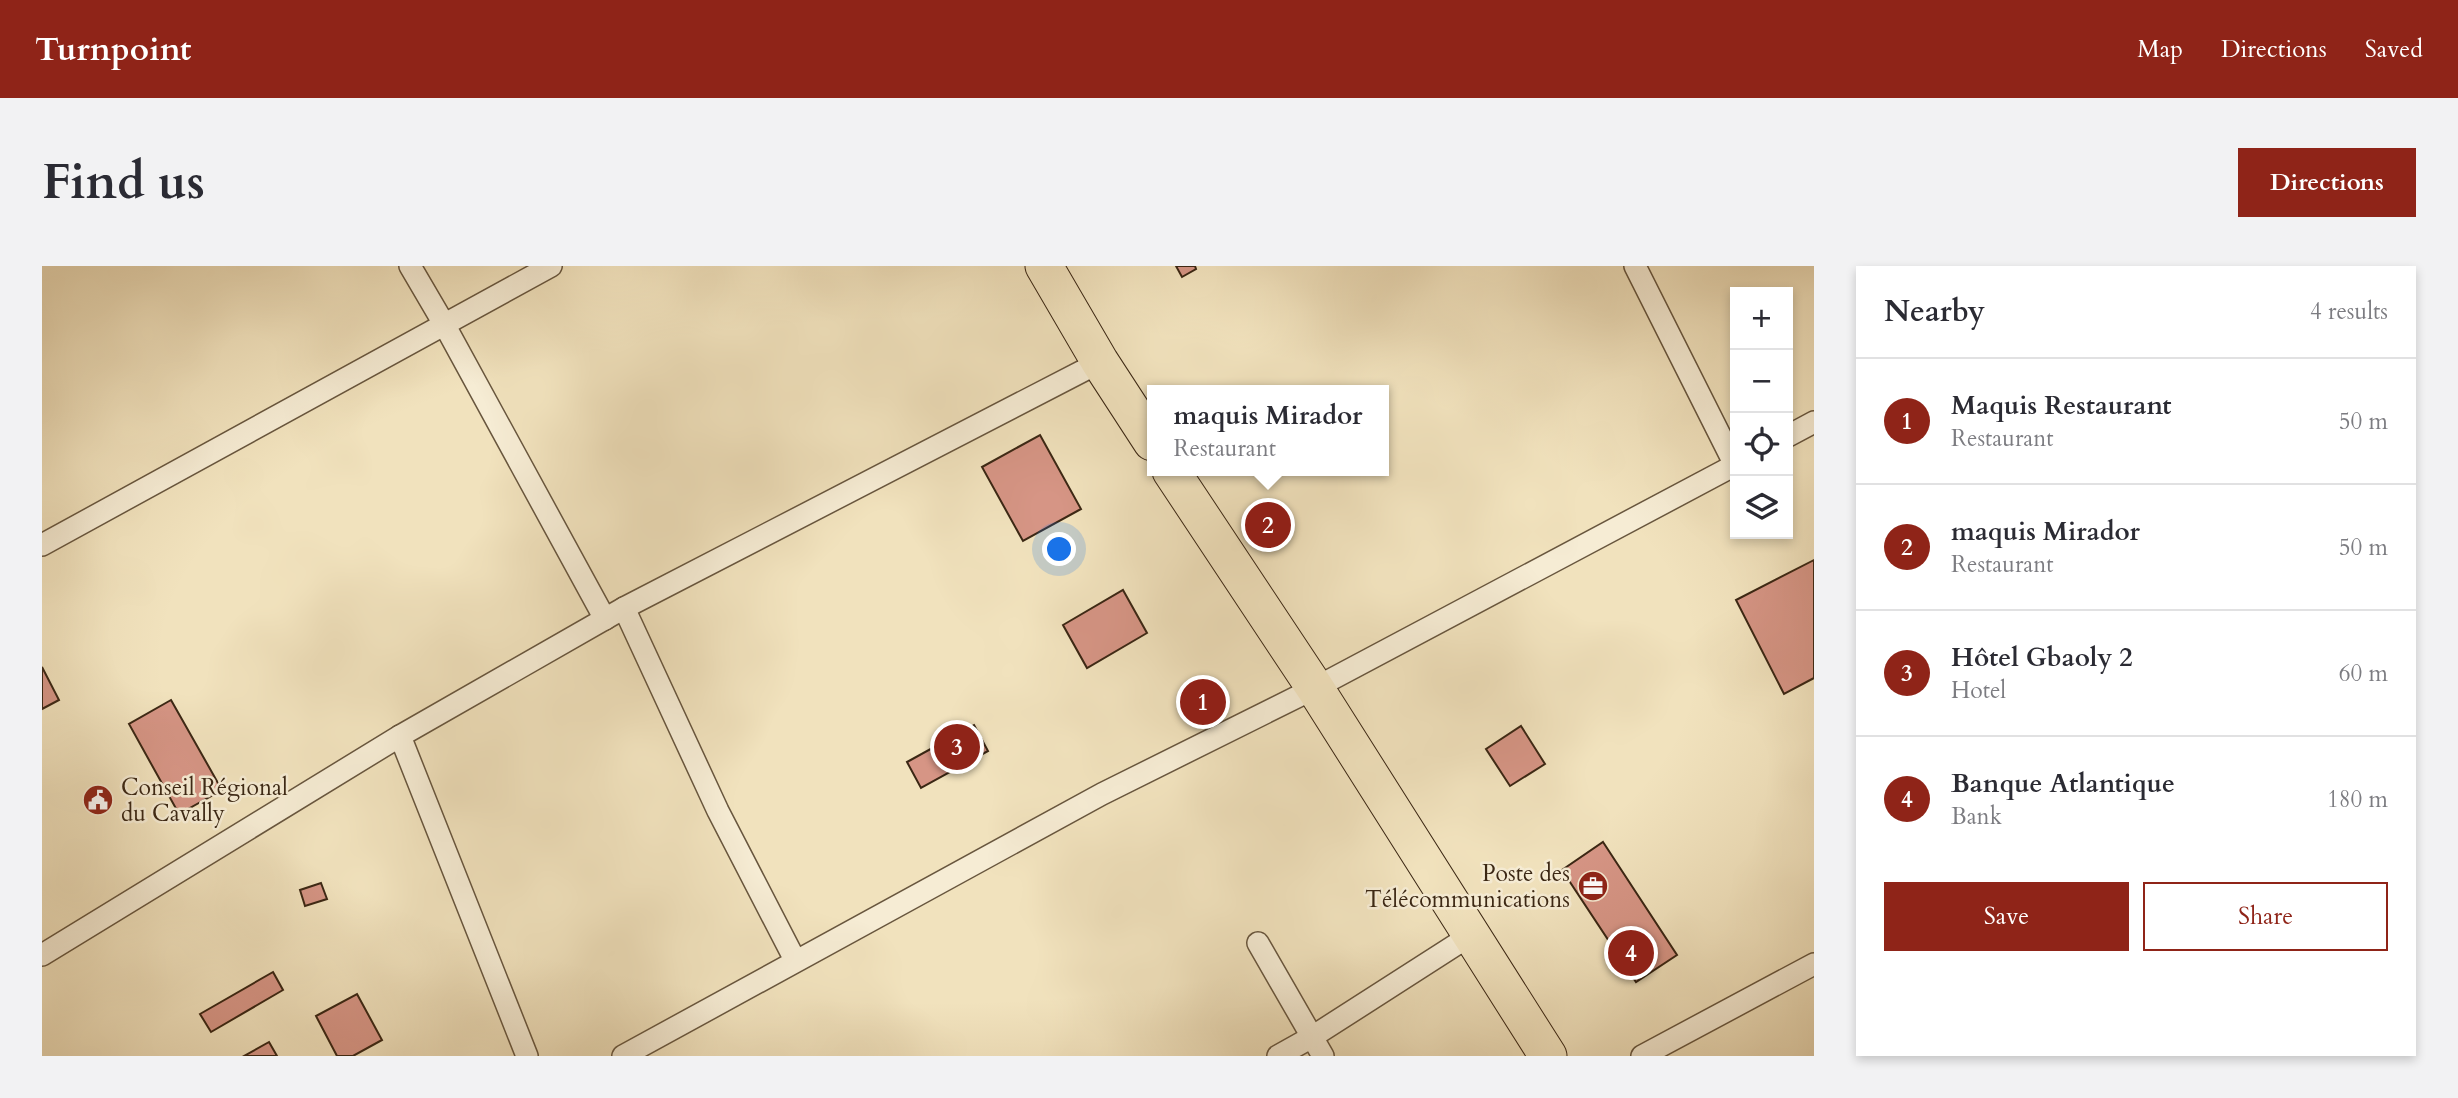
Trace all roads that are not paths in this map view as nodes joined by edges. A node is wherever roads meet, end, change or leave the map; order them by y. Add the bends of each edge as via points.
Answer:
1 (410, 266) edge
2 (551, 266) edge
3 (1044, 266) edge
4 (1635, 266) edge
5 (444, 324) junction
6 (1100, 362) junction
7 (1814, 422) edge
8 (1147, 433) edge
9 (1793, 433) edge
10 (1730, 455) edge
11 (1730, 468) edge
12 (1174, 476) edge
13 (42, 545) edge
14 (624, 608) junction
15 (605, 619) junction
16 (1315, 688) junction
17 (400, 736) junction
18 (1471, 935) junction
19 (1258, 943) dead end
20 (42, 955) edge
21 (795, 960) junction
22 (1814, 964) edge
23 (1312, 1037) junction
24 (527, 1056) edge
25 (624, 1056) edge
26 (1278, 1056) edge
27 (1324, 1056) edge
28 (1548, 1056) edge
29 (1642, 1056) edge

1 - 5 street
2 - 5 street
3 - 6 highway
4 - 10 street
5 - 13 street
5 - 15 street
6 - 8 highway
6 - 14 street
7 - 9 street
11 - 16 street
12 - 16 highway
14 - 15 street
14 - 21 street via 718,811
15 - 17 street
16 - 18 highway
16 - 21 street via 1102,794
17 - 20 street
17 - 24 street
18 - 23 street
18 - 28 highway
19 - 23 street
21 - 25 street
22 - 29 street
23 - 26 street
23 - 27 street

